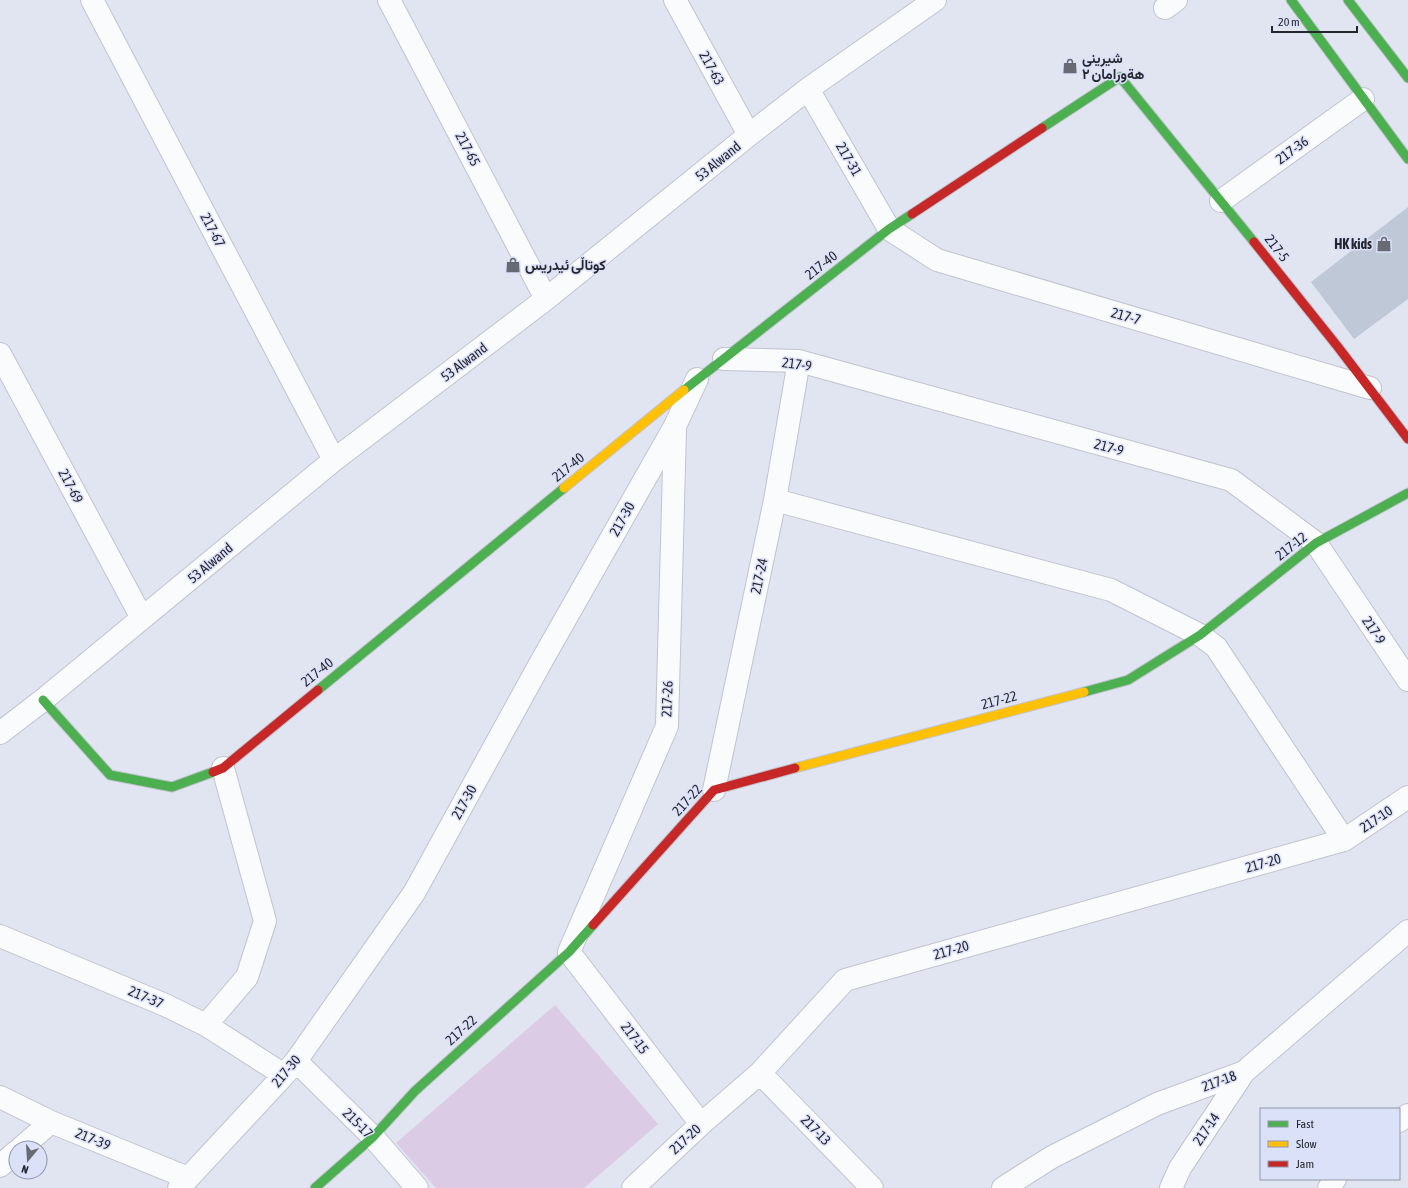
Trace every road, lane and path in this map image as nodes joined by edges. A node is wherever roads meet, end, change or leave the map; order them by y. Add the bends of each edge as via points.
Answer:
1 (92, 0) edge
2 (389, 0) edge
3 (935, 0) edge
4 (1291, 0) edge
5 (1348, 0) edge
6 (678, 1) edge
7 (1405, 68) edge
8 (1120, 77) joint
9 (808, 90) junction
10 (1363, 99) junction
11 (749, 135) junction
12 (1408, 159) edge
13 (1221, 201) junction
14 (889, 229) junction
15 (546, 299) junction
16 (0, 354) edge
17 (724, 359) junction
18 (799, 361) junction
19 (697, 380) junction
20 (1370, 388) junction
21 (662, 409) junction
22 (675, 426) junction
23 (1408, 440) edge
24 (334, 460) junction
25 (1408, 493) edge
26 (775, 500) junction
27 (1316, 543) junction
28 (142, 618) junction
29 (1200, 635) junction
30 (1408, 680) edge
31 (43, 700) junction
32 (0, 733) edge
33 (223, 768) junction
34 (714, 790) junction
35 (1408, 797) edge
36 (1344, 840) junction
37 (1408, 932) edge
38 (0, 936) edge
39 (569, 952) junction
40 (206, 1025) junction
41 (290, 1068) junction
42 (1244, 1072) junction
43 (760, 1073) junction
44 (0, 1097) edge
45 (51, 1122) junction
46 (701, 1124) junction
47 (373, 1137) junction
48 (30, 1140) edge
49 (1052, 1156) junction
50 (8, 1159) edge
51 (0, 1166) edge
52 (183, 1183) edge
53 (315, 1188) edge
54 (417, 1188) edge
55 (633, 1188) edge
56 (872, 1188) edge
57 (1003, 1188) edge
58 (1033, 1188) edge
59 (1171, 1188) edge

1 - 24 street, 217-67
2 - 15 street, 217-65
3 - 9 street, 53 Alwand
4 - 10 street
5 - 7 street
6 - 11 street, 217-63
8 - 13 street, 217-5
8 - 14 street, 217-40
9 - 11 street, 53 Alwand
9 - 14 street, 217-31
10 - 12 street
10 - 13 street, 217-36
11 - 15 street, 53 Alwand
13 - 20 street, 217-5
14 - 17 street, 217-40
14 - 20 street, 217-7 via 938,260
15 - 24 street, 53 Alwand
16 - 28 street, 217-69
17 - 18 street, 217-9
17 - 19 street, 217-40
18 - 26 street, 217-24
18 - 27 street, 217-9 via 1231,480
19 - 21 street, 217-40
19 - 22 street, 217-30
20 - 23 street, 217-5
21 - 22 street
21 - 33 street, 217-40
22 - 39 street, 217-26 via 667,726
22 - 41 street, 217-30 via 414,893
24 - 28 street, 53 Alwand
25 - 27 street, 217-12
26 - 29 street via 1111,590
26 - 34 street, 217-24
27 - 29 street, 217-12
27 - 30 street, 217-9
28 - 31 street, 53 Alwand
29 - 34 street, 217-22 via 1128,680
29 - 36 street via 1216,647
31 - 32 street, 53 Alwand
31 - 33 street, 217-40 via 110,775 172,787
33 - 40 street via 265,921 247,977
34 - 39 street, 217-22
35 - 36 street, 217-10
36 - 43 street, 217-20 via 845,980
37 - 42 street, 217-18
38 - 40 street, 217-37 via 165,1005
39 - 46 street, 217-15
39 - 47 street, 217-22 via 415,1091
40 - 41 street, 217-37
41 - 47 street, 215-17
41 - 52 street, 217-30
42 - 49 street, 217-18 via 1157,1104
42 - 59 street, 217-14 via 1180,1168
43 - 46 street, 217-20
43 - 56 street, 217-13
44 - 45 street, 217-39
45 - 48 street
45 - 52 street, 217-39
46 - 55 street, 217-20
47 - 53 street, 217-22
47 - 54 street, 215-17
49 - 57 street, 217-18
49 - 58 street
50 - 51 street

